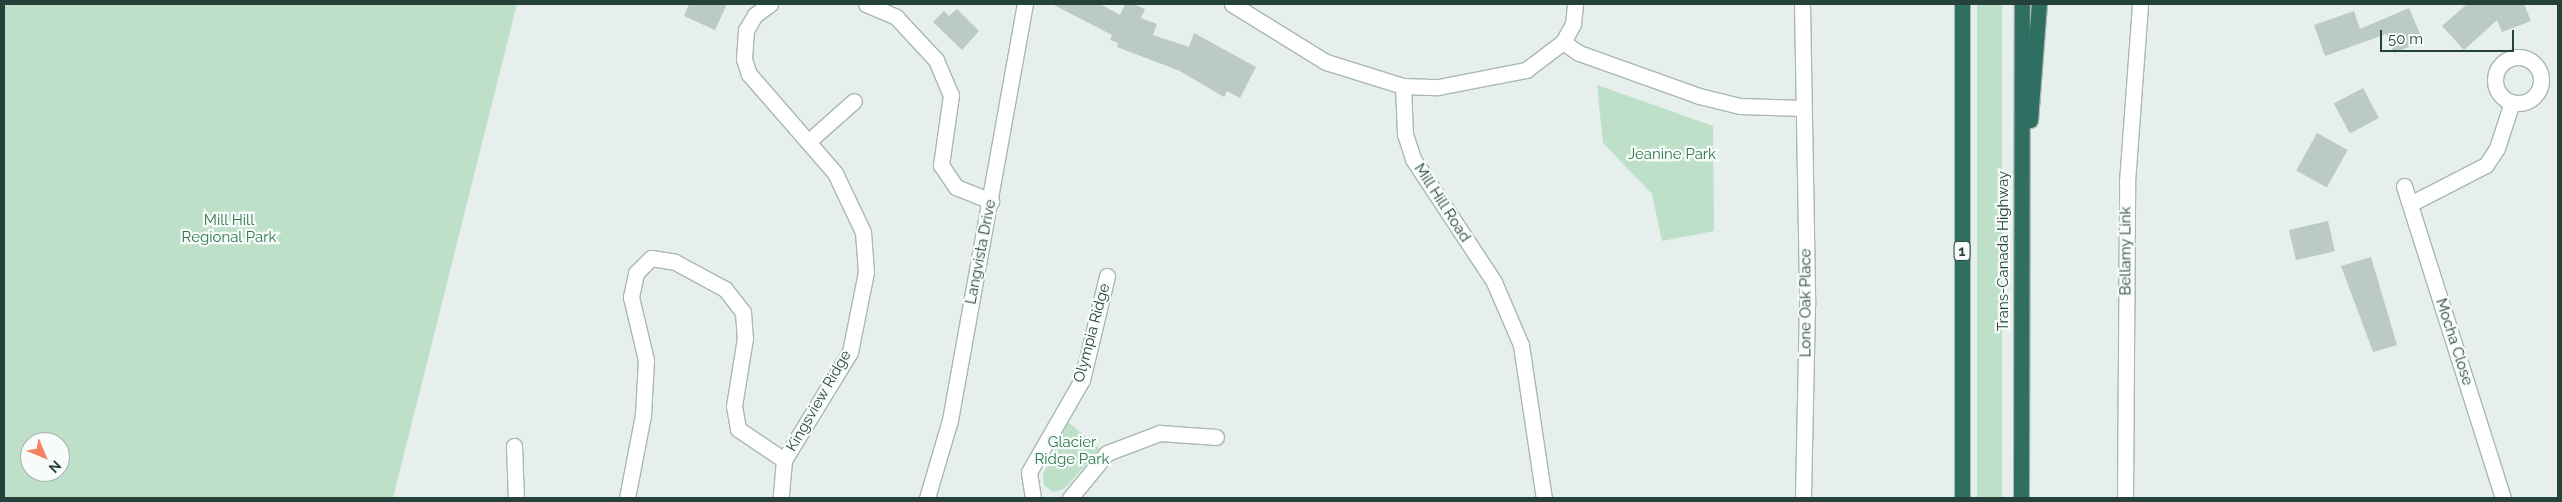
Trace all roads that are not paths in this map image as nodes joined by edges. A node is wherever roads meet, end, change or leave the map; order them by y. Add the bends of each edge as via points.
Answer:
1 (770, 4) edge
2 (866, 4) edge
3 (1025, 4) edge
4 (1232, 4) edge
5 (1574, 4) edge
6 (1802, 4) edge
7 (1962, 4) edge
8 (2022, 4) edge
9 (2039, 4) edge
10 (2140, 4) edge
11 (1563, 42) junction
12 (1403, 86) junction
13 (854, 101) dead end
14 (2512, 102) dead end
15 (1803, 108) junction
16 (809, 141) junction
17 (2404, 186) dead end
18 (2022, 196) junction
19 (991, 201) junction
20 (2410, 204) junction
21 (1107, 276) dead end
22 (1216, 436) dead end
23 (514, 446) dead end
24 (784, 460) junction
25 (516, 498) edge
26 (627, 498) edge
27 (781, 498) edge
28 (927, 498) edge
29 (1034, 498) edge
30 (1070, 498) edge
31 (1544, 498) edge
32 (1803, 498) edge
33 (1962, 498) edge
34 (2022, 498) edge
35 (2125, 498) edge
36 (2503, 498) edge

1 - 16 street, Kingsview Ridge via 755,15 746,30 744,59 759,88
2 - 19 street via 896,17 936,60 951,96 941,165 956,187
3 - 19 street, Langvista Drive
4 - 12 street via 1326,62
5 - 11 street via 1573,24
6 - 15 street, Lone Oak Place
7 - 33 highway, 1
8 - 18 highway, Trans-Canada Highway
9 - 18 highway
10 - 35 street, Bellamy Link via 2127,182
11 - 12 street via 1526,70 1438,87
11 - 15 street via 1579,53 1699,96 1740,106
12 - 31 street, Mill Hill Road via 1405,134 1413,160 1494,282 1518,337 1531,389
13 - 16 street
14 - 20 street via 2497,148 2486,164
15 - 32 street, Lone Oak Place via 1807,305
16 - 24 street, Kingsview Ridge via 848,195 863,232 866,272 850,352
17 - 20 street, Mocha Close
18 - 34 highway, Trans-Canada Highway
19 - 28 street, Langvista Drive via 950,420
20 - 36 street, Mocha Close
21 - 29 street, Olympia Ridge via 1082,380 1029,472
22 - 30 street via 1160,432 1107,453
23 - 25 street
24 - 26 street via 738,429 734,406 745,338 742,312 725,288 675,262 651,258 636,273 632,297 646,360 643,415
24 - 27 street, Kingsview Ridge

